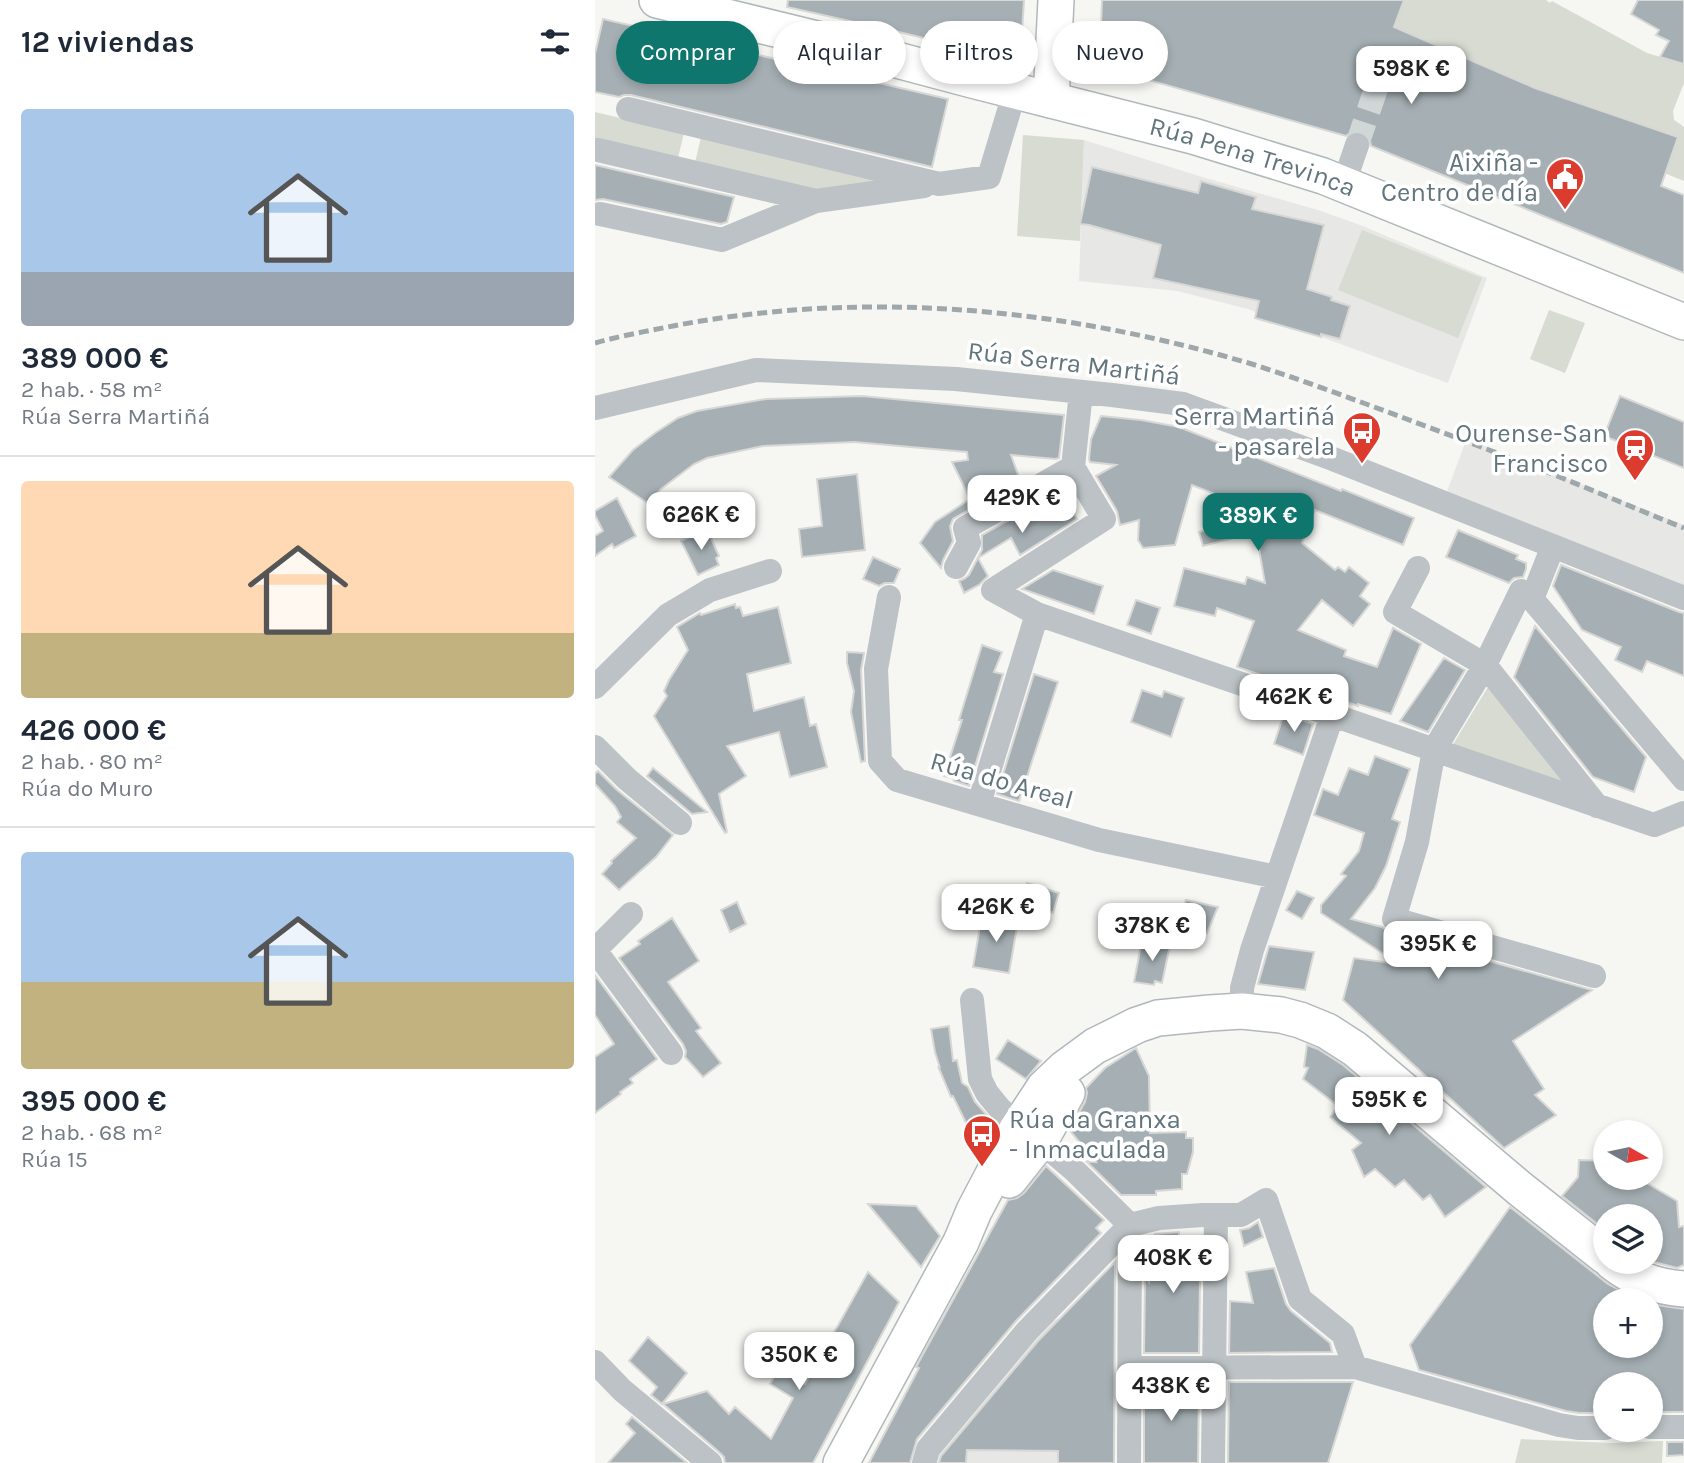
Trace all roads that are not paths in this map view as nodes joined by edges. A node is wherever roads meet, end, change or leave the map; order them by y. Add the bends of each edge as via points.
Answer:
1 (657, 0) edge
2 (1056, 0) edge
3 (1015, 91) junction
4 (1051, 100) junction
5 (628, 109) dead end
6 (1357, 145) tunnel mouth
7 (598, 150) dead end
8 (1344, 183) junction
9 (939, 184) junction
10 (816, 201) junction
11 (600, 214) dead end
12 (1684, 322) edge
13 (1081, 392) junction
14 (595, 408) edge
15 (1073, 467) junction
16 (1553, 546) junction
17 (956, 567) dead end
18 (1419, 568) dead end
19 (770, 571) dead end
20 (889, 597) dead end
21 (1684, 598) edge
22 (1531, 599) junction
23 (1037, 614) junction
24 (1485, 665) junction
25 (595, 687) edge
26 (1332, 716) junction
27 (595, 747) edge
28 (1434, 750) junction
29 (1684, 779) edge
30 (979, 804) junction
31 (1597, 806) junction
32 (1684, 813) edge
33 (680, 823) dead end
34 (1277, 877) junction
35 (631, 914) dead end
36 (595, 950) edge
37 (1594, 976) dead end
38 (972, 1000) dead end
39 (1242, 1011) junction
40 (671, 1053) dead end
41 (1029, 1133) junction
42 (1216, 1215) junction
43 (1130, 1225) junction
44 (1593, 1247) edge
45 (1630, 1274) edge
46 (1684, 1289) edge
47 (595, 1362) edge
48 (1355, 1367) junction
49 (1130, 1368) junction
50 (1215, 1368) junction
51 (1663, 1427) edge
52 (1684, 1427) edge
53 (1593, 1428) edge
54 (710, 1463) edge
55 (841, 1463) edge
56 (924, 1463) edge
57 (1129, 1463) edge
58 (1213, 1463) edge

1 - 3 street, Rúa Pena Trevinca
2 - 4 street
3 - 4 street, Rúa Pena Trevinca
3 - 9 street via 989,177
4 - 8 street, Rúa Pena Trevinca via 1193,136
5 - 9 street
6 - 8 street
7 - 10 street
8 - 12 street, Rúa Pena Trevinca
9 - 10 street
10 - 11 street via 723,240
13 - 14 street, Rúa Serra Martiñá via 955,379 756,370
13 - 15 street
13 - 16 street, Rúa Serra Martiñá via 1184,404
15 - 17 street via 965,528 969,543
15 - 23 street via 1104,519 993,590
16 - 21 street, Rúa Serra Martiñá
16 - 22 street
18 - 24 street via 1395,612
19 - 25 street via 710,590 668,615
20 - 30 street, Rúa do Areal via 876,669 880,761 897,780
22 - 24 street via 1521,591
22 - 29 street
23 - 26 street
23 - 30 street
24 - 28 street
24 - 31 street
26 - 28 street
26 - 34 street
27 - 33 street
28 - 31 street
28 - 37 street via 1417,842 1394,919
30 - 34 street, Rúa do Areal via 1099,840
31 - 32 street via 1654,825
34 - 39 street via 1242,988
35 - 36 street
36 - 40 street
38 - 41 street via 980,1079 1000,1110
39 - 41 street via 1178,1016 1132,1041 1088,1071
39 - 44 street via 1307,1022 1355,1049
41 - 43 street
41 - 55 street via 974,1211
42 - 43 street
42 - 48 street via 1241,1216 1266,1200 1300,1299 1343,1334
42 - 50 street
43 - 49 street
43 - 56 street via 1027,1331 928,1449
45 - 46 street
47 - 54 street
48 - 50 street
48 - 53 street via 1559,1425
49 - 50 street
49 - 57 street
50 - 58 street
51 - 52 street

